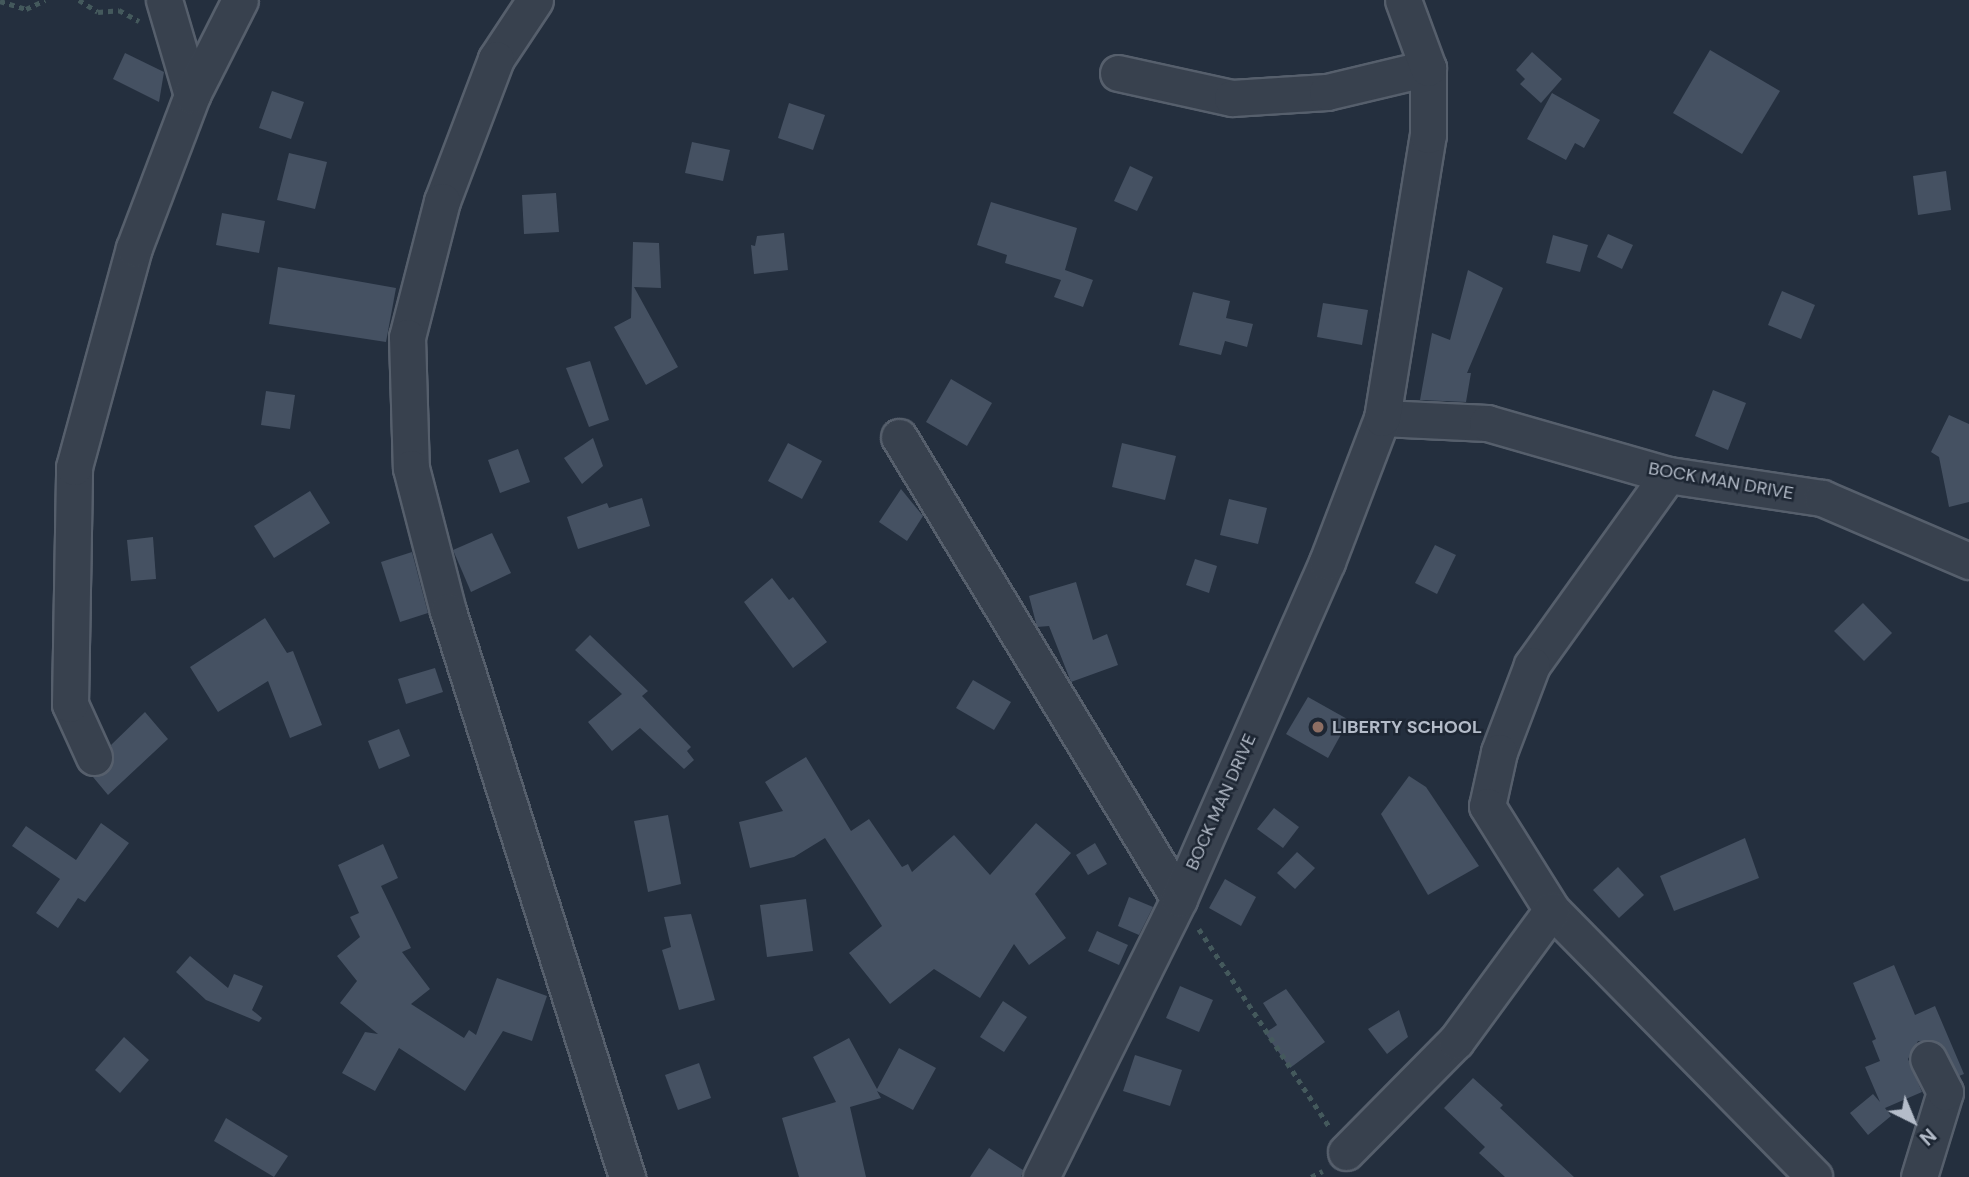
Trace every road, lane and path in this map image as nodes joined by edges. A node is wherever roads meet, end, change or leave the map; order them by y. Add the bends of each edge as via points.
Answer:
1 (45, 0) edge
2 (79, 0) edge
3 (164, 0) edge
4 (240, 0) edge
5 (536, 0) edge
6 (1403, 0) edge
7 (0, 1) edge
8 (176, 40) junction
9 (1429, 68) junction
10 (1118, 73) dead end
11 (192, 95) junction
12 (1382, 418) junction
13 (899, 437) dead end
14 (1668, 475) junction
15 (1969, 561) edge
16 (94, 757) dead end
17 (1179, 899) junction
18 (1552, 910) junction
19 (1928, 1059) dead end
20 (1346, 1152) joint
21 (626, 1177) edge
22 (1041, 1177) edge
23 (1814, 1177) edge
24 (1919, 1177) edge

1 - 7 path via 26,9
2 - 8 path via 98,12 119,10 131,16 145,26 149,37
3 - 8 street
4 - 11 street
5 - 21 street via 496,59 442,201 407,337 411,468 448,611
6 - 9 street, BOCK MAN DRIVE
8 - 11 street
9 - 10 street via 1327,92 1232,97
9 - 12 street, BOCK MAN DRIVE via 1428,135
11 - 16 street via 134,248 74,467 70,704
12 - 14 street, BOCK MAN DRIVE via 1487,424
12 - 17 street, BOCK MAN DRIVE via 1326,562
13 - 17 street
14 - 15 street, BOCK MAN DRIVE via 1822,498
14 - 18 street via 1532,665 1499,752 1487,806
17 - 20 path
17 - 22 street, BOCK MAN DRIVE
18 - 20 street via 1456,1041
18 - 23 street
19 - 24 street via 1945,1092

